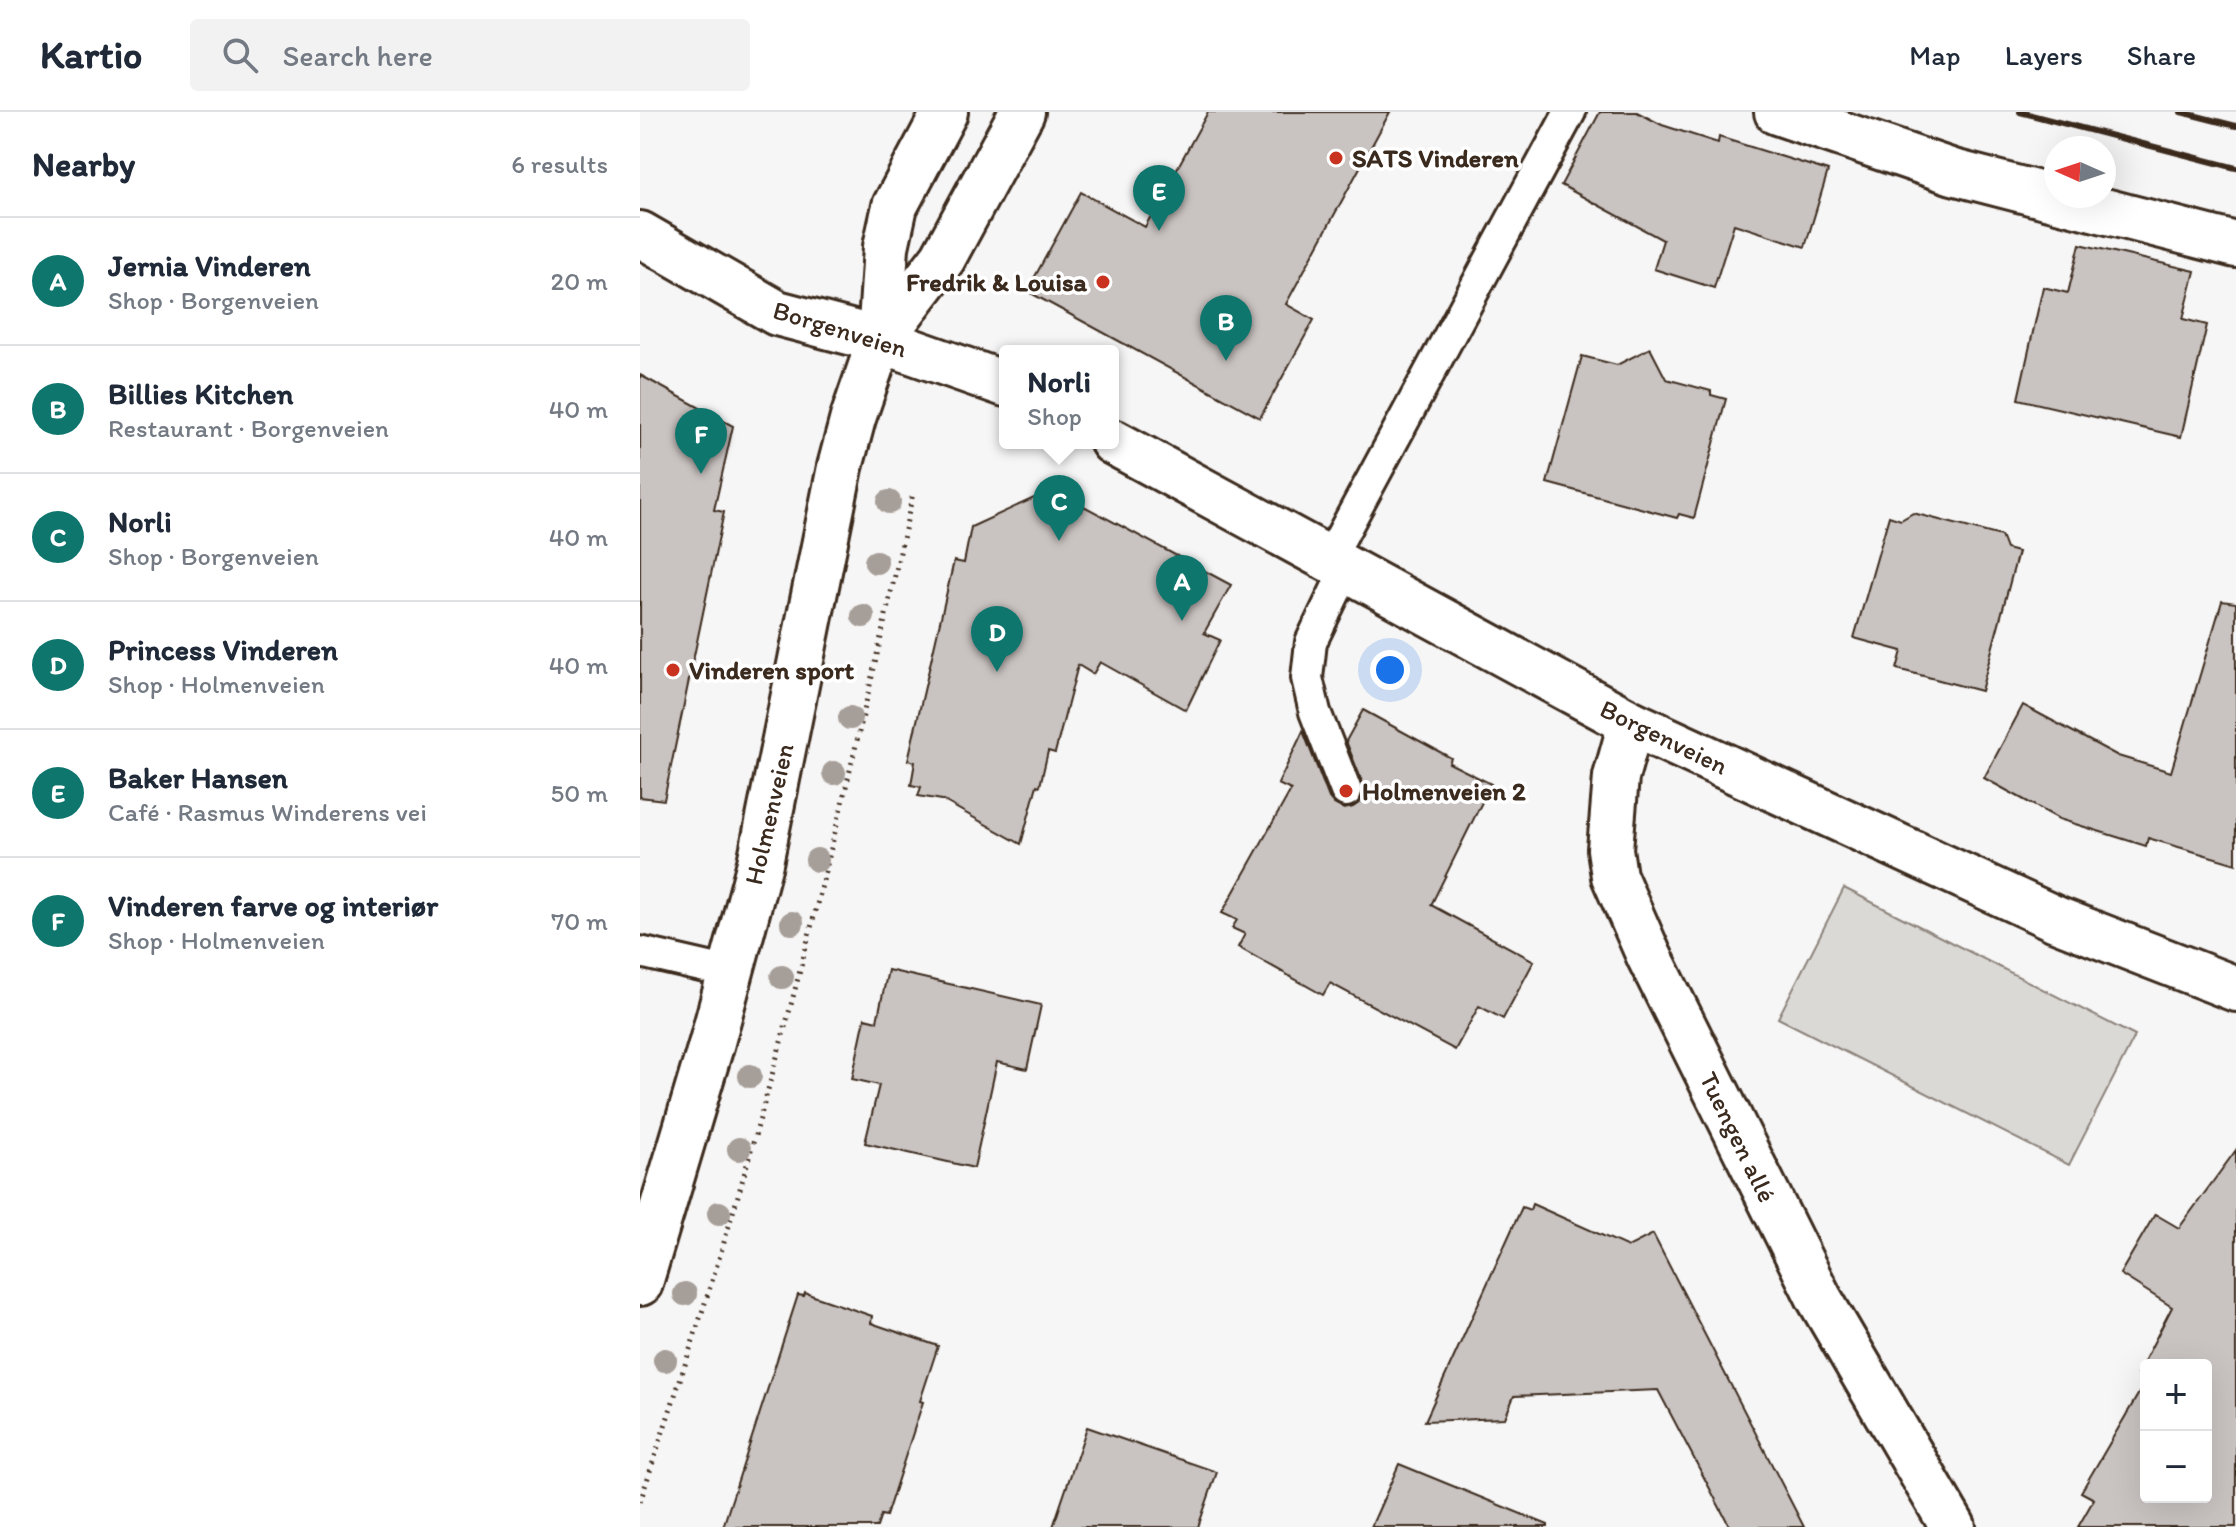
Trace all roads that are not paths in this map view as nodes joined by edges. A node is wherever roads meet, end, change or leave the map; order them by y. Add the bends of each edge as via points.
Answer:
1 (945, 112) edge
2 (1022, 112) edge
3 (1570, 112) edge
4 (1777, 112) edge
5 (640, 234) edge
6 (2236, 245) edge
7 (880, 340) junction
8 (999, 382) edge
9 (1119, 445) edge
10 (1337, 564) junction
11 (1631, 723) junction
12 (1346, 791) dead end
13 (640, 952) edge
14 (731, 973) junction
15 (2236, 989) edge
16 (640, 1283) edge
17 (1953, 1527) edge

1 - 7 street via 895,206 886,247
2 - 7 street via 943,258
3 - 10 lane
4 - 6 street via 1953,172
5 - 7 street, Borgenveien via 777,313
7 - 8 street, Borgenveien
7 - 14 street, Holmenveien via 840,467 760,863
9 - 10 street, Borgenveien
10 - 11 street, Borgenveien
10 - 12 lane via 1311,642 1307,678
11 - 15 street, Borgenveien via 2056,919
11 - 17 street, Tuengen allé via 1614,791 1614,876 1819,1298
13 - 14 lane
14 - 16 street, Holmenveien

